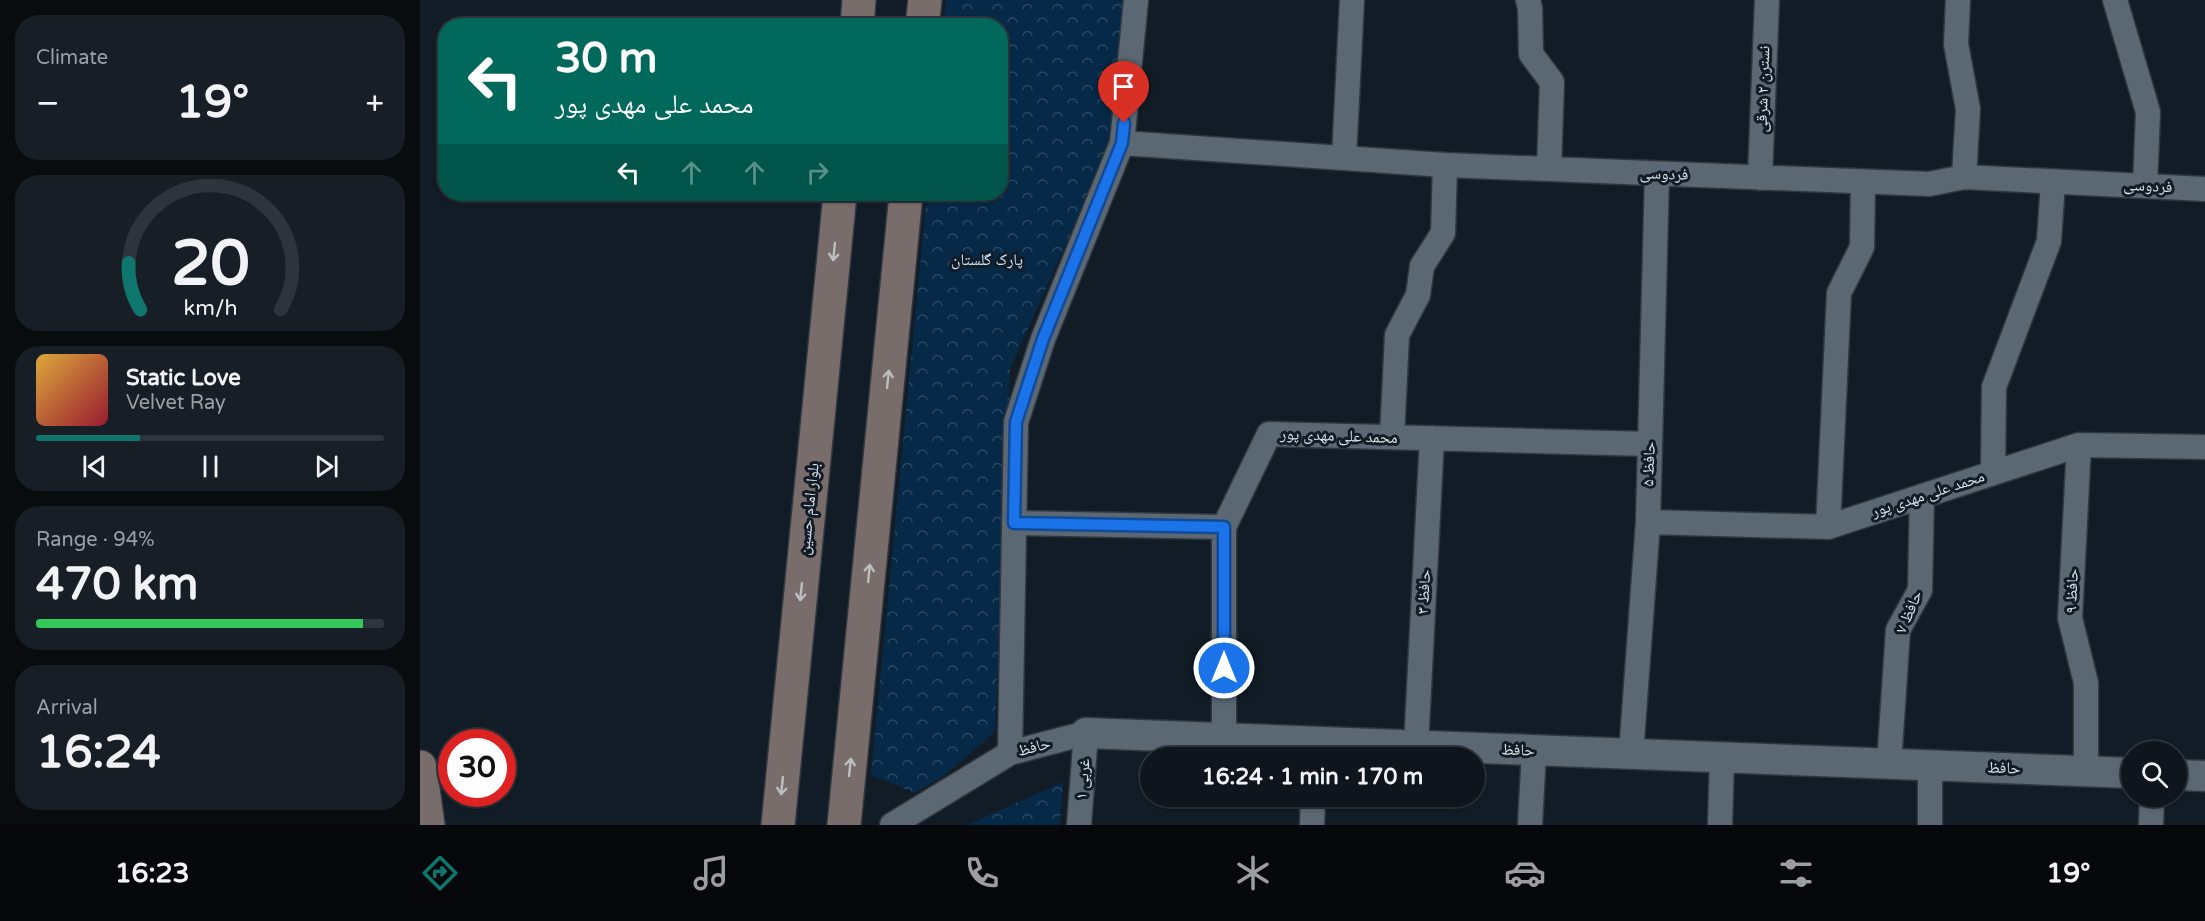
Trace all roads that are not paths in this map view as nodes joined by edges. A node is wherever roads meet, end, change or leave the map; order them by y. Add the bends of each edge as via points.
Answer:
1 (859, 0) edge
2 (925, 0) edge
3 (1136, 0) edge
4 (1352, 0) edge
5 (1528, 0) edge
6 (1767, 0) edge
7 (1958, 0) edge
8 (2115, 0) edge
9 (858, 18) edge
10 (923, 18) edge
11 (1122, 143) junction
12 (1344, 158) junction
13 (1445, 165) junction
14 (1549, 169) junction
15 (1657, 174) junction
16 (1964, 177) junction
17 (1760, 178) junction
18 (1863, 182) junction
19 (2053, 182) junction
20 (2145, 186) junction
21 (2205, 189) edge
22 (839, 201) edge
23 (905, 201) edge
24 (1392, 437) junction
25 (1432, 438) junction
26 (1650, 444) junction
27 (2079, 445) junction
28 (2205, 447) edge
29 (1993, 473) junction
30 (1922, 496) junction
31 (1648, 522) junction
32 (1014, 523) junction
33 (1224, 527) junction
34 (1828, 527) junction
35 (1086, 733) junction
36 (1224, 738) junction
37 (1416, 746) junction
38 (1292, 747) edge
39 (1391, 747) edge
40 (1533, 750) junction
41 (1010, 753) junction
42 (1631, 754) junction
43 (1722, 758) junction
44 (1889, 764) junction
45 (1930, 765) junction
46 (420, 767) edge
47 (2086, 771) junction
48 (2121, 773) edge
49 (2187, 775) edge
50 (2205, 776) edge
51 (1313, 807) edge
52 (2152, 807) edge
53 (428, 825) edge
54 (778, 825) edge
55 (844, 825) edge
56 (892, 825) edge
57 (1079, 825) edge
58 (1312, 825) edge
59 (1530, 825) edge
60 (1720, 825) edge
61 (1930, 825) edge
62 (2151, 825) edge

1 - 9 main road
2 - 10 main road
3 - 11 street
4 - 12 street
5 - 14 street via 1531,54 1552,82
6 - 17 street, نسترن ۲ شرقی
7 - 16 street via 1956,44 1968,109
8 - 20 street via 2148,111
11 - 12 street, فردوسی
11 - 32 street via 1043,339 1016,422
12 - 13 street, فردوسی
13 - 14 street, فردوسی
13 - 24 street via 1443,233 1422,266 1418,295 1397,335
14 - 15 street, فردوسی
15 - 17 street, فردوسی
15 - 26 street, حافظ ۵
16 - 18 street, فردوسی via 1929,184
16 - 19 street, فردوسی
17 - 18 street, فردوسی
18 - 34 street via 1862,247 1839,293
19 - 20 street, فردوسی
19 - 29 street via 2049,242 1994,387
20 - 21 street, فردوسی
22 -> 54 main road, بلوار امام حسین
55 -> 23 main road
24 - 25 street, محمد علی مهدی پور
24 - 33 street, محمد علی مهدی پور via 1269,434
25 - 26 street, محمد علی مهدی پور
25 - 37 street, حافظ ۳
26 - 31 street, حافظ ۵
27 - 28 street, محمد علی مهدی پور
27 - 29 street, محمد علی مهدی پور
27 - 47 street, حافظ ۹ via 2070,618 2086,683
29 - 30 street, محمد علی مهدی پور
30 - 34 street, محمد علی مهدی پور
30 - 44 street, حافظ ۷ via 1920,590 1898,630
31 - 34 street, محمد علی مهدی پور
31 - 42 street, حافظ ۵
32 - 33 street
32 - 41 street
33 - 36 street
35 - 36 street, حافظ
35 - 41 street, حافظ
35 - 57 street, ۱ غربی
36 - 38 street, حافظ
37 - 39 street, حافظ
37 - 40 street, حافظ
40 - 42 street, حافظ
40 - 59 street
41 - 56 street, حافظ
42 - 43 street, حافظ
43 - 44 street, حافظ
43 - 60 street
44 - 45 street, حافظ
45 - 47 street, حافظ
45 - 61 street
46 - 53 main road
47 - 48 street, حافظ
49 - 50 street
51 - 58 street
52 - 62 street

